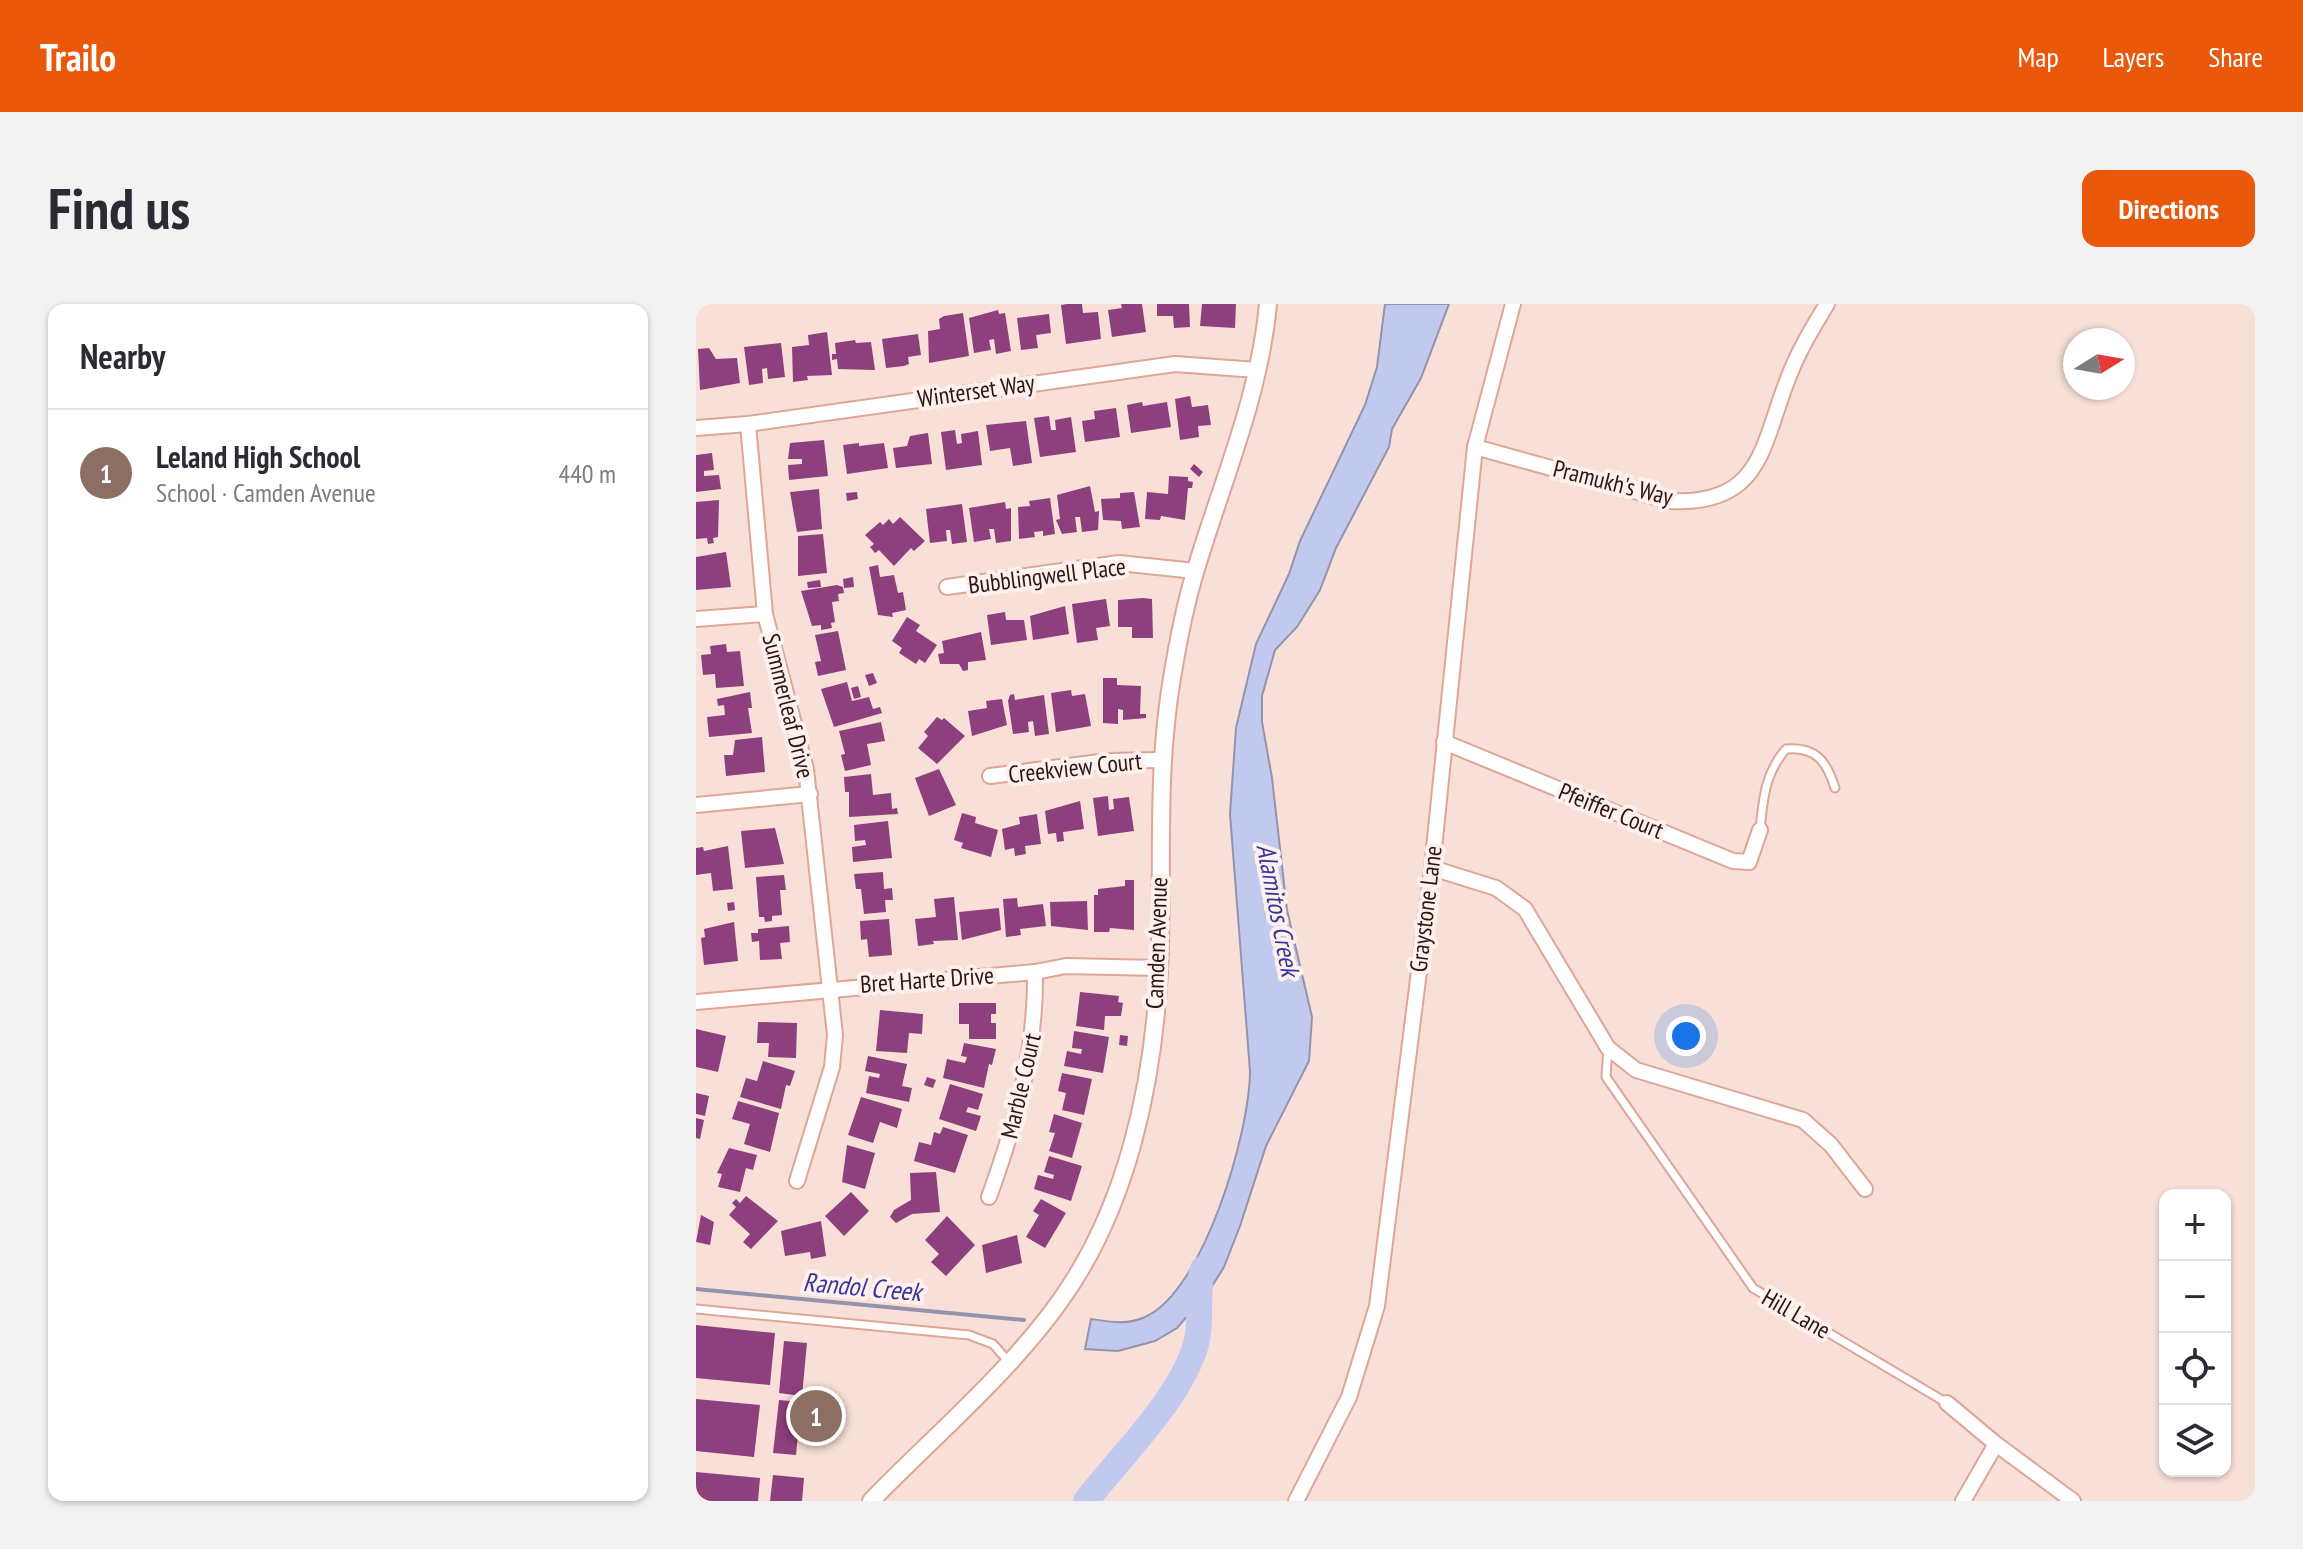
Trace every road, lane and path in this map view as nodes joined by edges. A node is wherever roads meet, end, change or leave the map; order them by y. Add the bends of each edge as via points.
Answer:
1 (1268, 304) edge
2 (1513, 304) edge
3 (1827, 304) edge
4 (1257, 370) junction
5 (748, 424) junction
6 (696, 428) edge
7 (1475, 447) junction
8 (1195, 571) junction
9 (947, 587) dead end
10 (765, 614) junction
11 (696, 619) edge
12 (1444, 742) junction
13 (1160, 760) junction
14 (990, 776) dead end
15 (1835, 788) dead end
16 (810, 794) junction
17 (696, 805) edge
18 (1760, 830) joint
19 (1432, 868) junction
20 (1159, 968) junction
21 (1035, 972) junction
22 (831, 988) junction
23 (696, 1002) edge
24 (1608, 1048) junction
25 (797, 1181) dead end
26 (1865, 1189) dead end
27 (989, 1197) dead end
28 (696, 1309) edge
29 (1008, 1361) junction
30 (1947, 1403) joint
31 (1996, 1444) junction
32 (1297, 1498) edge
33 (871, 1501) edge
34 (1313, 1501) edge
35 (1963, 1501) edge
36 (2073, 1501) edge

1 - 4 street, Camden Avenue
2 - 7 street, Graystone Lane
3 - 7 street, Pramukh's Way via 1790,375 1761,457 1751,472 1723,493 1670,501
4 - 5 street, Winterset Way via 1175,364
4 - 8 street, Camden Avenue
5 - 6 street, Winterset Way
5 - 10 street, Summerleaf Drive
7 - 12 street, Graystone Lane
8 - 9 street, Bubblingwell Place via 1119,563
8 - 13 street, Camden Avenue
10 - 11 street
10 - 16 street, Summerleaf Drive
12 - 18 street, Pfeiffer Court via 1733,861 1749,862
12 - 19 street, Graystone Lane
13 - 14 street, Creekview Court
13 - 20 street, Camden Avenue
15 - 18 lane via 1815,752 1786,749 1764,788
16 - 17 street
16 - 22 street, Summerleaf Drive
19 - 24 street via 1496,888 1525,909
19 - 32 street, Graystone Lane via 1377,1306 1349,1397
20 - 21 street, Bret Harte Drive via 1066,966
20 - 29 street, Camden Avenue via 1150,1056 1121,1180 1090,1255 1051,1313
21 - 22 street, Bret Harte Drive
21 - 27 street, Marble Court via 1035,1022 1016,1123
22 - 23 street, Bret Harte Drive
22 - 25 street, Summerleaf Drive via 832,1067
24 - 26 street via 1636,1070 1803,1120 1831,1145
24 - 30 lane, Hill Lane via 1606,1077 1753,1288
28 - 29 lane via 969,1335 993,1344
29 - 33 street, Camden Avenue
30 - 31 street, Hill Lane
31 - 35 street
31 - 36 street, Hill Lane
32 - 34 street

